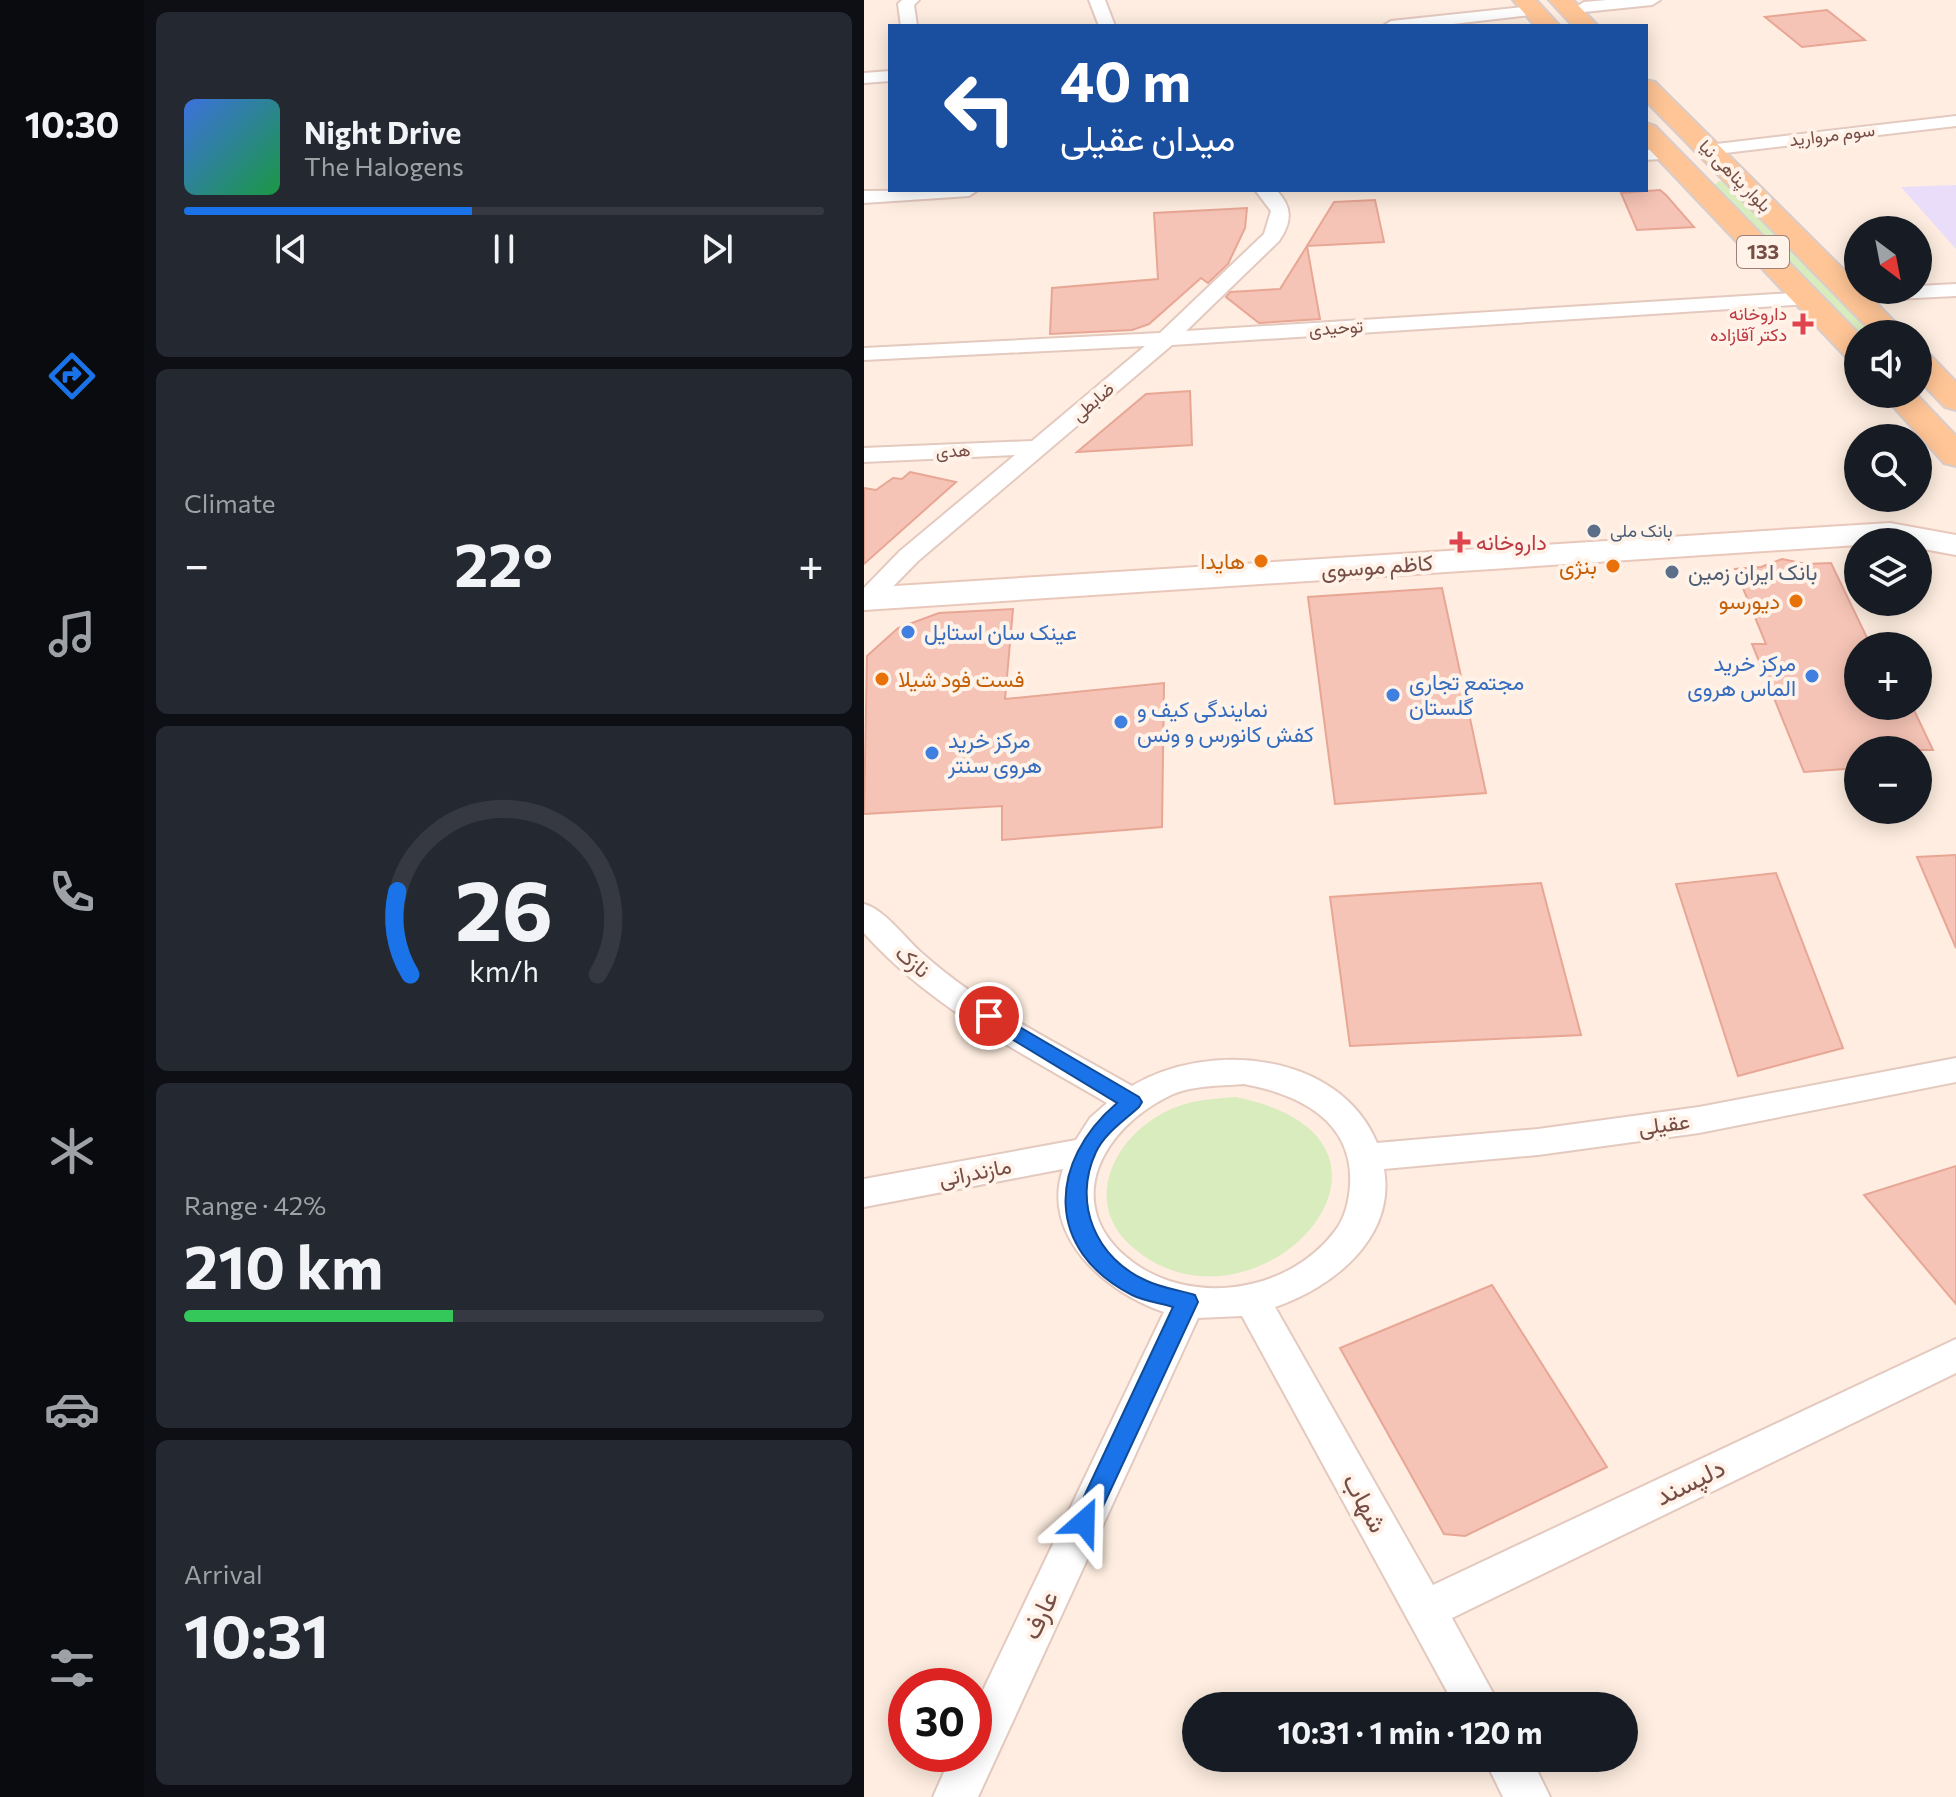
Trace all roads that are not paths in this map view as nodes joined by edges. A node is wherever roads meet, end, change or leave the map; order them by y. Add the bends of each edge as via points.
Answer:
1 (911, 0) edge
2 (1097, 0) edge
3 (1560, 0) edge
4 (1652, 0) edge
5 (1536, 12) edge
6 (1585, 16) edge
7 (909, 24) edge
8 (1106, 24) edge
9 (1412, 24) edge
10 (888, 76) edge
11 (864, 78) edge
12 (1648, 89) edge
13 (1956, 121) edge
14 (1648, 135) edge
15 (1708, 150) junction
16 (1657, 155) edge
17 (939, 192) edge
18 (1266, 192) edge
19 (864, 197) edge
20 (1844, 286) edge
21 (1956, 290) edge
22 (1932, 291) edge
23 (1808, 298) junction
24 (1862, 304) edge
25 (1877, 320) edge
26 (1844, 336) edge
27 (1166, 339) junction
28 (864, 354) edge
29 (1932, 375) edge
30 (1956, 400) edge
31 (1911, 408) edge
32 (1042, 447) junction
33 (864, 455) edge
34 (1956, 456) edge
35 (1956, 545) edge
36 (865, 600) edge
37 (864, 914) edge
38 (1956, 1070) edge
39 (1132, 1102) junction
40 (1086, 1151) junction
41 (1368, 1157) junction
42 (864, 1193) edge
43 (1252, 1300) junction
44 (1187, 1302) junction
45 (1956, 1355) edge
46 (1424, 1610) junction
47 (1470, 1692) edge
48 (1514, 1772) edge
49 (955, 1797) edge
50 (1528, 1797) edge

1 - 7 street via 906,4
2 - 8 street
3 - 6 main road
4 - 6 street
5 - 9 street
10 - 11 street
12 - 15 main road, بلوار پناهی نیا / 133
13 - 15 street, سوم مروارید
14 - 16 main road, بلوار پناهی نیا / 133
15 - 16 main road
15 - 20 main road, بلوار پناهی نیا / 133
16 - 23 main road, بلوار پناهی نیا / 133
17 - 19 street
18 - 27 street, ضابطی via 1282,216 1272,237
21 - 22 street
23 - 26 main road, بلوار پناهی نیا / 133
23 - 27 street, توحیدی
24 - 25 main road, بلوار پناهی نیا / 133
27 - 28 street, توحیدی
27 - 32 street, ضابطی
29 - 30 main road
31 - 34 main road
32 - 33 street, هدی
32 - 36 street, ضابطی via 909,556
35 - 36 main road, کاظم موسوی via 1890,533
37 - 39 street, نازک via 914,964 965,1001
38 - 41 street, عقیلی via 1699,1120
39 - 40 street via 1100,1129
39 - 41 street via 1157,1087 1199,1075 1244,1072 1286,1080 1323,1097 1351,1124
40 - 42 street, مازندرانی
40 - 44 street via 1074,1189 1080,1227 1102,1263 1140,1288
41 - 43 street via 1369,1191 1358,1226 1333,1258 1297,1284
43 - 44 street
43 - 46 street, شهاب
44 - 49 street, عارف
45 - 46 street, دلپسند
46 - 47 street, شهاب
48 - 50 street

